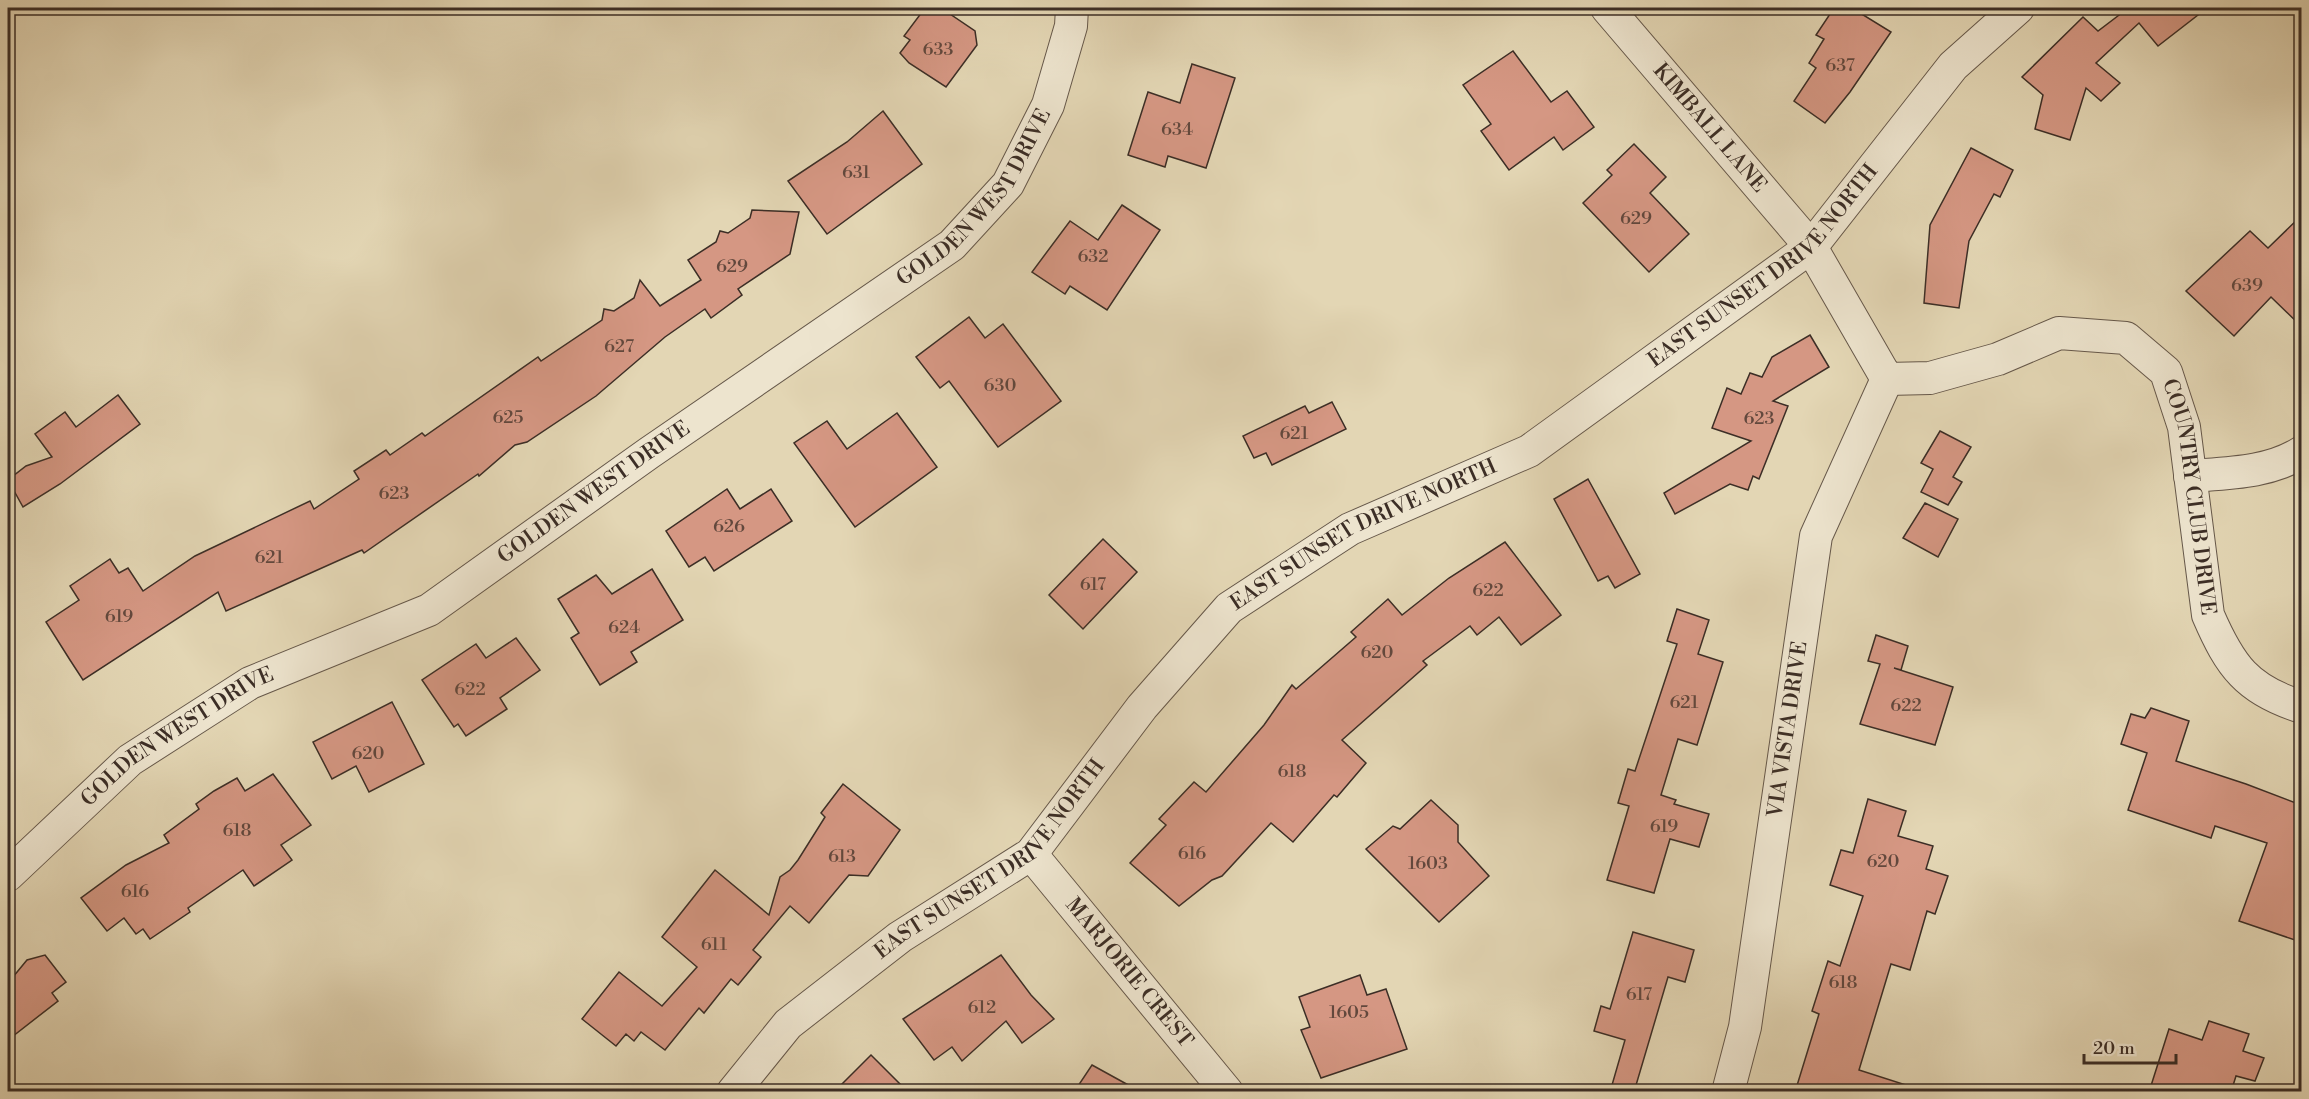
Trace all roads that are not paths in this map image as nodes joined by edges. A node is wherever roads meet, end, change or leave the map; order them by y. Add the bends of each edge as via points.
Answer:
1 (1072, 8) edge
2 (1607, 8) edge
3 (2018, 8) edge
4 (1811, 247) junction
5 (1887, 379) junction
6 (2301, 452) edge
7 (2190, 476) junction
8 (2301, 707) edge
9 (1030, 854) junction
10 (8, 875) edge
11 (733, 1092) edge
12 (1227, 1092) edge
13 (1728, 1092) edge

1 - 10 street, GOLDEN WEST DRIVE via 1071,26 1048,105 1008,184 952,245 429,609 250,683 130,760
2 - 4 street, KIMBALL LANE
3 - 4 street, EAST SUNSET DRIVE NORTH via 1953,66
4 - 5 street
4 - 9 street, EAST SUNSET DRIVE NORTH via 1529,451 1350,529 1229,608 1142,707
5 - 7 street, COUNTRY CLUB DRIVE via 1930,378 1998,359 2060,333 2126,338 2166,372 2184,427
5 - 13 street, VIA VISTA DRIVE via 1816,536 1745,1027
6 - 7 street via 2264,468
7 - 8 street, COUNTRY CLUB DRIVE via 2208,615 2219,640 2237,669 2258,689
9 - 11 street, EAST SUNSET DRIVE NORTH via 900,937 788,1024
9 - 12 street, MARJORIE CREST

